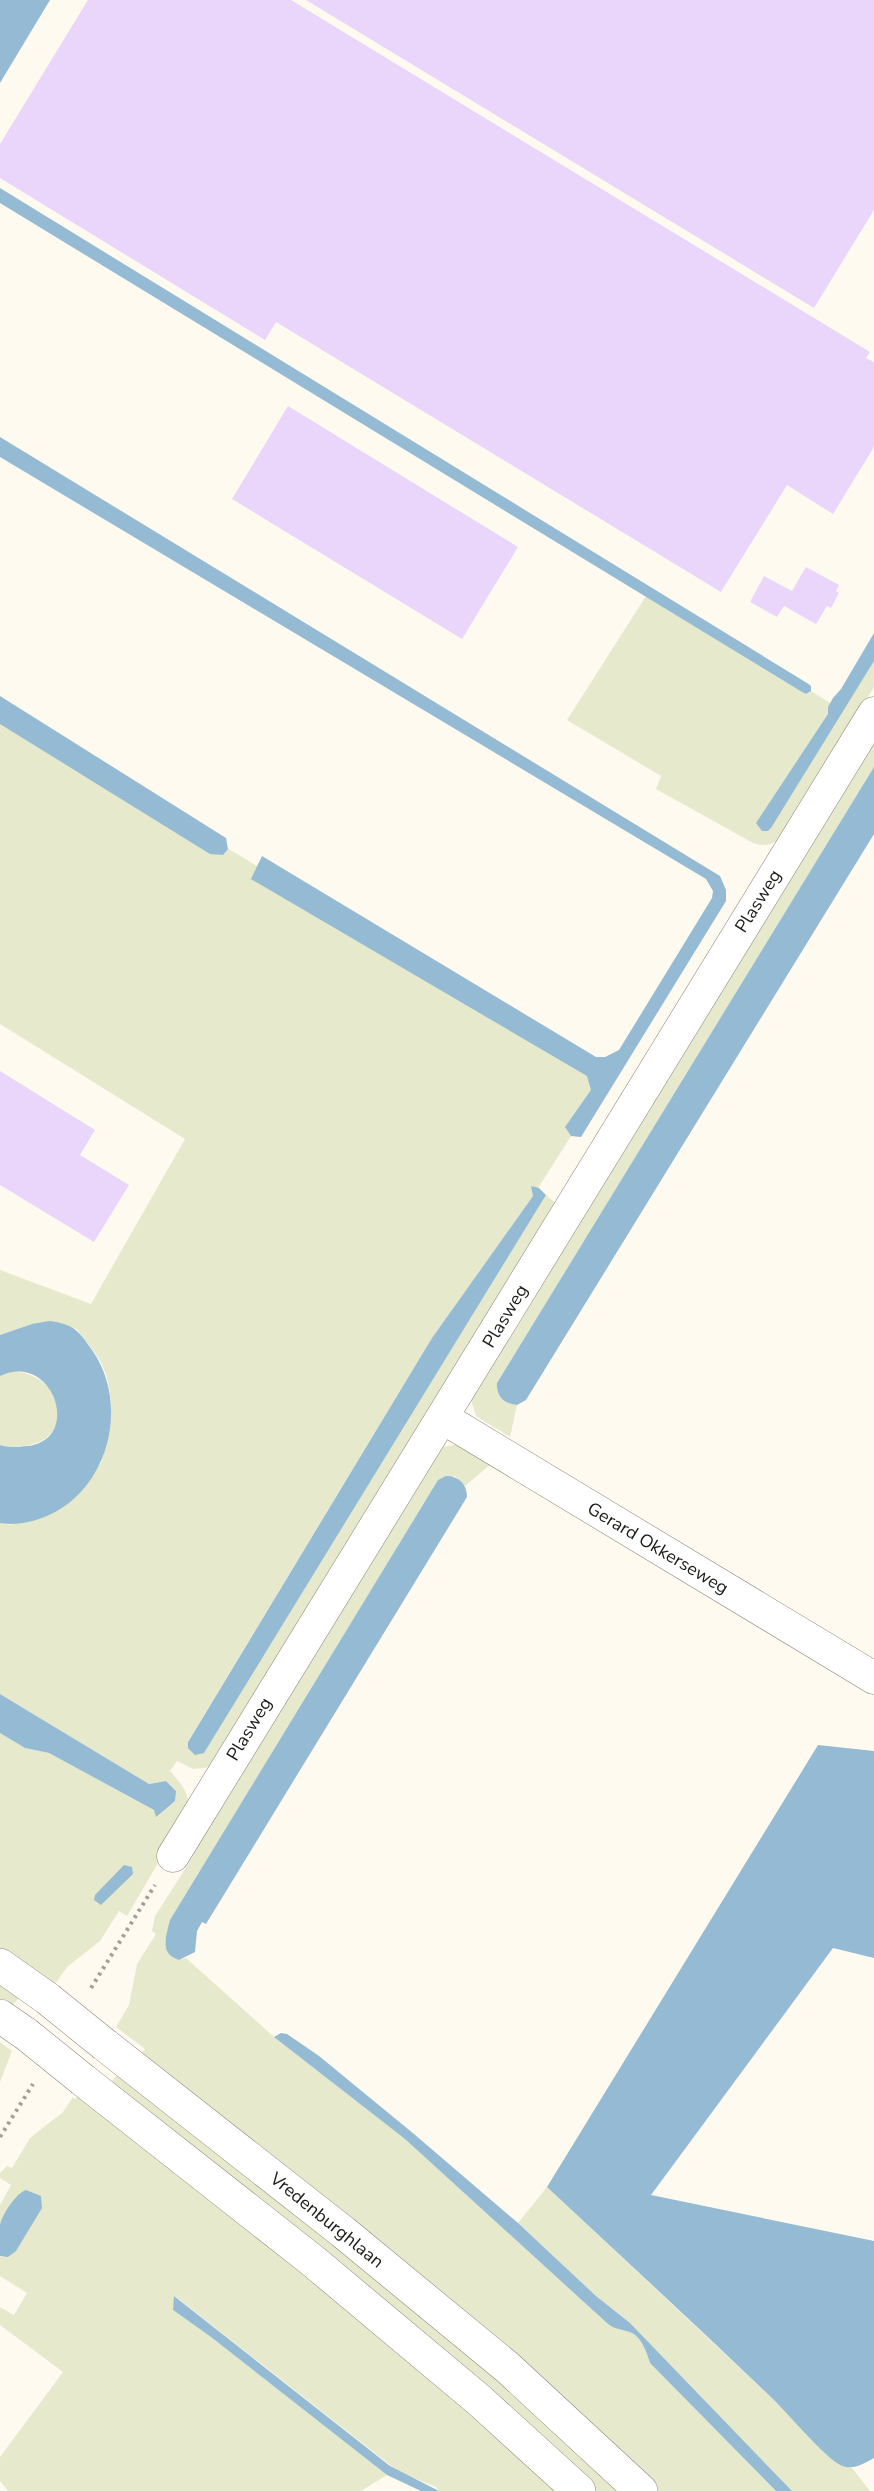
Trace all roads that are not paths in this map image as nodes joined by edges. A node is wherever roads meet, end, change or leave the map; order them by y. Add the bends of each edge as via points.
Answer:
1 (874, 713) edge
2 (443, 1418) junction
3 (874, 1678) edge
4 (172, 1856) road end
5 (0, 1965) edge
6 (13, 2025) edge
7 (579, 2491) edge
8 (640, 2491) edge

1 - 2 street, Plasweg
2 - 3 street, Gerard Okkerseweg
2 - 4 street, Plasweg
5 - 8 street, Vredenburghlaan, bridge via 343,2232 507,2367
6 - 7 street, bridge via 322,2268 479,2400

